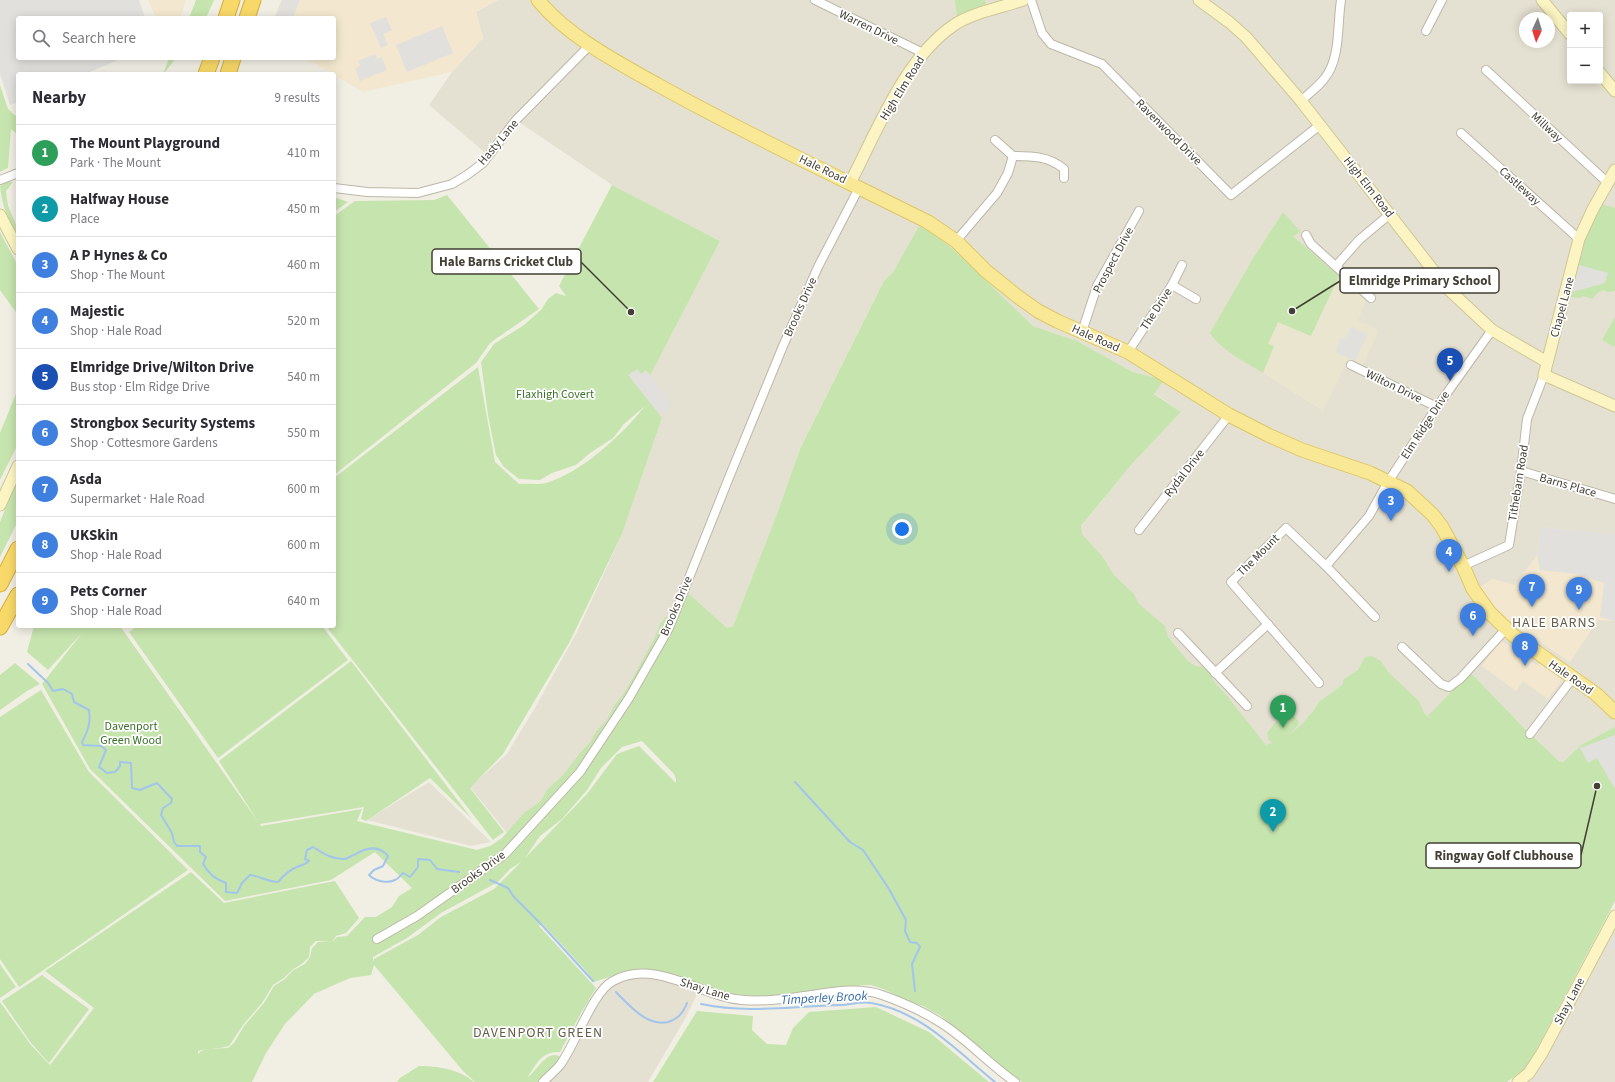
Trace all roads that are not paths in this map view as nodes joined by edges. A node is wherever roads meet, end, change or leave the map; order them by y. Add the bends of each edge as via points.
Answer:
1 (232, 0) edge
2 (253, 0) edge
3 (538, 0) edge
4 (815, 0) edge
5 (1023, 0) edge
6 (1030, 0) edge
7 (1199, 0) edge
8 (1341, 0) edge
9 (1442, 0) edge
10 (1542, 0) edge
11 (227, 16) edge
12 (248, 16) edge
13 (1567, 30) edge
14 (1426, 31) dead end
15 (590, 44) junction
16 (923, 53) junction
17 (211, 60) edge
18 (232, 60) edge
19 (1486, 70) dead end
20 (207, 72) edge
21 (229, 72) edge
22 (1603, 77) edge
23 (1615, 91) edge
24 (1301, 101) junction
25 (1320, 125) junction
26 (1461, 133) dead end
27 (995, 140) dead end
28 (1013, 156) junction
29 (1615, 170) edge
30 (16, 174) edge
31 (1064, 178) dead end
32 (0, 180) edge
33 (1608, 183) junction
34 (855, 185) junction
35 (336, 188) edge
36 (1139, 211) dead end
37 (1390, 214) junction
38 (0, 216) edge
39 (1306, 235) dead end
40 (1579, 239) junction
41 (956, 241) junction
42 (16, 245) edge
43 (1182, 265) dead end
44 (1336, 266) junction
45 (1172, 285) junction
46 (1371, 298) dead end
47 (1196, 299) dead end
48 (1492, 330) junction
49 (1082, 332) junction
50 (1128, 352) junction
51 (1547, 362) junction
52 (1351, 365) dead end
53 (1544, 375) junction
54 (1615, 406) edge
55 (1437, 407) junction
56 (1229, 416) junction
57 (16, 470) edge
58 (1522, 471) junction
59 (1388, 482) junction
60 (1615, 498) edge
61 (0, 505) edge
62 (1139, 530) dead end
63 (16, 553) edge
64 (1326, 566) junction
65 (1463, 566) junction
66 (0, 584) edge
67 (16, 598) edge
68 (1375, 616) dead end
69 (1268, 624) junction
70 (0, 627) edge
71 (1506, 629) junction
72 (1178, 633) dead end
73 (1402, 647) dead end
74 (1215, 673) junction
75 (1572, 679) junction
76 (1319, 683) dead end
77 (1247, 706) dead end
78 (1614, 711) edge
79 (1530, 734) dead end
80 (1615, 916) edge
81 (377, 939) dead end
82 (543, 1082) edge
83 (1014, 1082) edge
84 (1518, 1082) edge

1 - 11 highway
2 - 12 highway
3 - 15 main road, Hale Road via 568,29
4 - 16 street, Warren Drive
5 - 16 street, High Elm Road via 954,24
6 - 25 street, Ravenwood Drive via 1042,33 1051,44 1102,64 1231,195
7 - 24 street, High Elm Road via 1246,37
8 - 24 street via 1332,67 1324,79
9 - 14 street
10 - 13 street
15 - 34 main road, Hale Road via 701,109
15 - 35 street, Hasty Lane via 516,120 483,163 467,176 452,184 418,193
16 - 34 street, High Elm Road via 892,101
17 - 20 highway
18 - 21 highway
19 - 33 street, Millway
22 - 23 street
24 - 25 street, High Elm Road
25 - 37 street, High Elm Road
26 - 40 street, Castleway
27 - 28 street
28 - 31 street via 1036,156 1059,165 1064,169
28 - 41 street via 1008,173 997,193
29 - 33 street, Chapel Lane
30 - 32 street
33 - 40 street, Chapel Lane
34 - 41 main road, Hale Road via 928,222
34 - 81 street, Brooks Drive via 786,339 669,628 629,698 580,772 504,854 416,916
36 - 49 street, Prospect Drive via 1097,286
37 - 44 street via 1359,240
37 - 48 street, High Elm Road via 1447,288
38 - 42 street
39 - 44 street via 1311,244
40 - 51 street, Chapel Lane
41 - 49 main road, Hale Road via 1016,296 1057,321
43 - 45 street, The Drive
44 - 46 street
45 - 47 street
45 - 50 street, The Drive
48 - 51 street, High Elm Road
48 - 55 street, Elm Ridge Drive
49 - 50 main road, Hale Road
50 - 56 main road, Hale Road
51 - 53 street, Chapel Lane
52 - 55 street, Wilton Drive
53 - 54 street
53 - 58 street, Tithebarn Road via 1527,419
55 - 59 street, Elm Ridge Drive
56 - 59 main road, Hale Road via 1302,450 1370,473
56 - 62 street, Rydal Drive
57 - 61 street
58 - 60 street, Barns Place
58 - 65 street, Tithebarn Road via 1509,545
59 - 64 street via 1368,516
59 - 65 main road, Hale Road via 1407,491 1433,516 1450,540
63 - 66 highway
64 - 68 street, The Mount
64 - 69 street, The Mount via 1286,528 1231,582
65 - 71 main road, Hale Road via 1483,604
67 - 70 highway
69 - 74 street
69 - 76 street, The Mount
71 - 73 street via 1460,679 1449,687 1441,684
71 - 75 main road, Hale Road
72 - 74 street
74 - 77 street
75 - 78 main road, Hale Road via 1596,694
75 - 79 street
80 - 84 street, Shay Lane via 1542,1054
82 - 83 street, Shay Lane via 560,1065 595,1000 611,982 625,976 659,975 729,998 763,1001 862,990 881,994 941,1023

